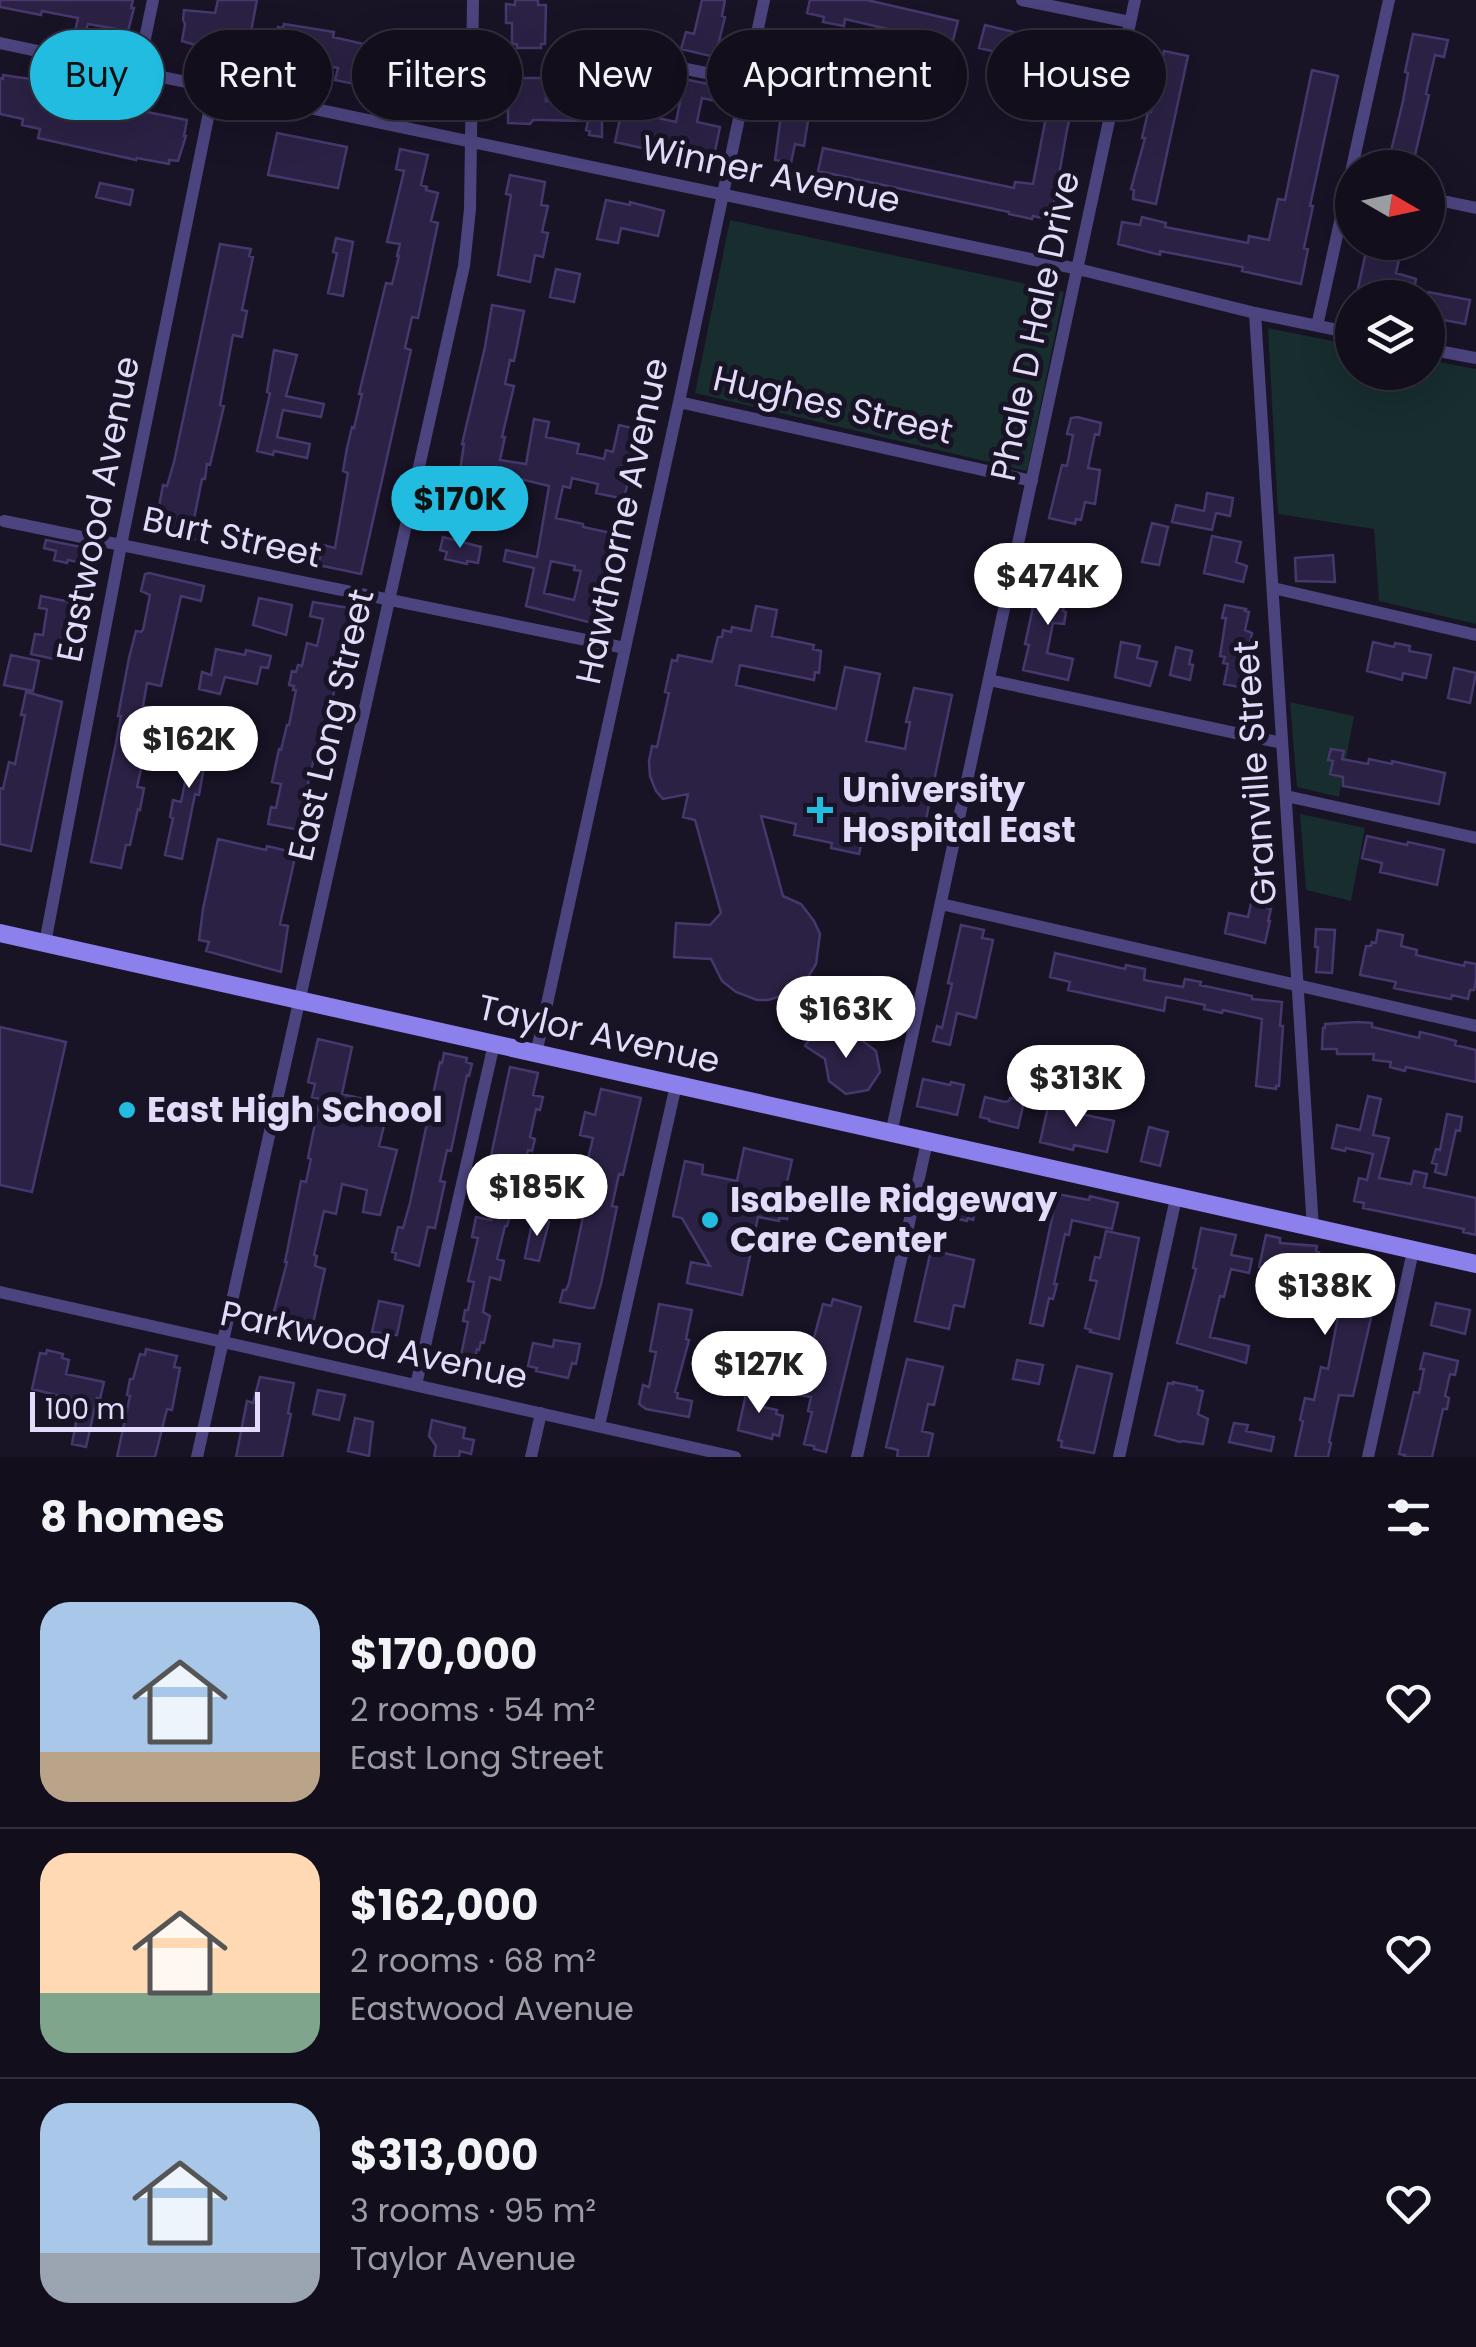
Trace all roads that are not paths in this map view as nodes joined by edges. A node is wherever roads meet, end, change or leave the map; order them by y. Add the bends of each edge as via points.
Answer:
1 (153, 0) edge
2 (473, 0) edge
3 (764, 0) edge
4 (1022, 0) edge
5 (1135, 0) edge
6 (1388, 0) edge
7 (1130, 22) junction
8 (147, 30) edge
9 (758, 30) edge
10 (0, 44) edge
11 (30, 50) edge
12 (332, 112) edge
13 (207, 120) edge
14 (738, 120) edge
15 (472, 141) junction
16 (722, 195) junction
17 (1445, 201) edge
18 (1476, 208) edge
19 (1078, 269) junction
20 (1255, 313) junction
21 (1317, 326) junction
22 (1335, 330) edge
23 (1445, 352) edge
24 (1476, 358) edge
25 (680, 402) junction
26 (1032, 480) junction
27 (4, 521) dead end
28 (120, 545) junction
29 (1273, 588) junction
30 (390, 600) junction
31 (1476, 635) edge
32 (625, 648) junction
33 (989, 680) junction
34 (1282, 743) junction
35 (1286, 796) junction
36 (1476, 838) edge
37 (941, 904) junction
38 (0, 933) edge
39 (44, 943) junction
40 (1298, 985) junction
41 (299, 1000) junction
42 (1476, 1026) edge
43 (494, 1044) junction
44 (536, 1054) junction
45 (676, 1085) junction
46 (891, 1134) junction
47 (927, 1142) junction
48 (1176, 1198) junction
49 (1313, 1229) junction
50 (1414, 1251) junction
51 (1476, 1264) edge
52 (0, 1292) edge
53 (223, 1343) junction
54 (416, 1385) junction
55 (541, 1413) junction
56 (599, 1426) junction
57 (197, 1457) edge
58 (532, 1457) edge
59 (735, 1457) edge
60 (857, 1457) edge
61 (1119, 1457) edge
62 (1368, 1457) edge

1 - 8 street
2 - 15 street, East Long Street
3 - 9 street, Hawthorne Avenue
4 - 7 street
5 - 7 street, Phale D Hale Drive
6 - 21 street
7 - 19 street, Phale D Hale Drive
10 - 11 street, Winner Avenue
12 - 15 street, Winner Avenue
13 - 28 street, Eastwood Avenue
14 - 16 street, Hawthorne Avenue
15 - 16 street, Winner Avenue
15 - 30 street, East Long Street via 464,266
16 - 19 street, Winner Avenue
16 - 25 street, Hawthorne Avenue
17 - 18 street
19 - 20 street, Winner Avenue
19 - 26 street, Phale D Hale Drive
20 - 21 street, Winner Avenue
20 - 29 street, Granville Street
21 - 22 street, Winner Avenue
23 - 24 street
25 - 26 street, Hughes Street
25 - 32 street, Hawthorne Avenue
26 - 33 street, Phale D Hale Drive
27 - 28 street, Burt Street
28 - 30 street, Burt Street
28 - 39 street, Eastwood Avenue
29 - 31 street
29 - 34 street, Granville Street
30 - 32 street, Burt Street
30 - 41 street, East Long Street
32 - 44 street, Hawthorne Avenue
33 - 34 street
33 - 37 street, Phale D Hale Drive
34 - 35 street, Granville Street
35 - 36 street
35 - 40 street, Granville Street
37 - 40 street
37 - 46 street, Phale D Hale Drive
38 - 39 main road, Taylor Avenue
39 - 41 main road, Taylor Avenue
40 - 42 street
40 - 49 street, Granville Street
41 - 43 main road, Taylor Avenue
41 - 53 street, East Long Street
43 - 44 main road, Taylor Avenue
43 - 54 street
44 - 45 main road, Taylor Avenue
45 - 46 main road, Taylor Avenue
45 - 56 street
46 - 47 main road, Taylor Avenue
47 - 48 main road, Taylor Avenue
47 - 60 street
48 - 49 main road, Taylor Avenue
48 - 61 street
49 - 50 main road, Taylor Avenue
50 - 51 main road, Taylor Avenue
50 - 62 street
52 - 53 street, Parkwood Avenue
53 - 54 street, Parkwood Avenue
53 - 57 street, East Long Street
54 - 55 street, Parkwood Avenue
55 - 56 street, Parkwood Avenue
55 - 58 street
56 - 59 street, Parkwood Avenue

